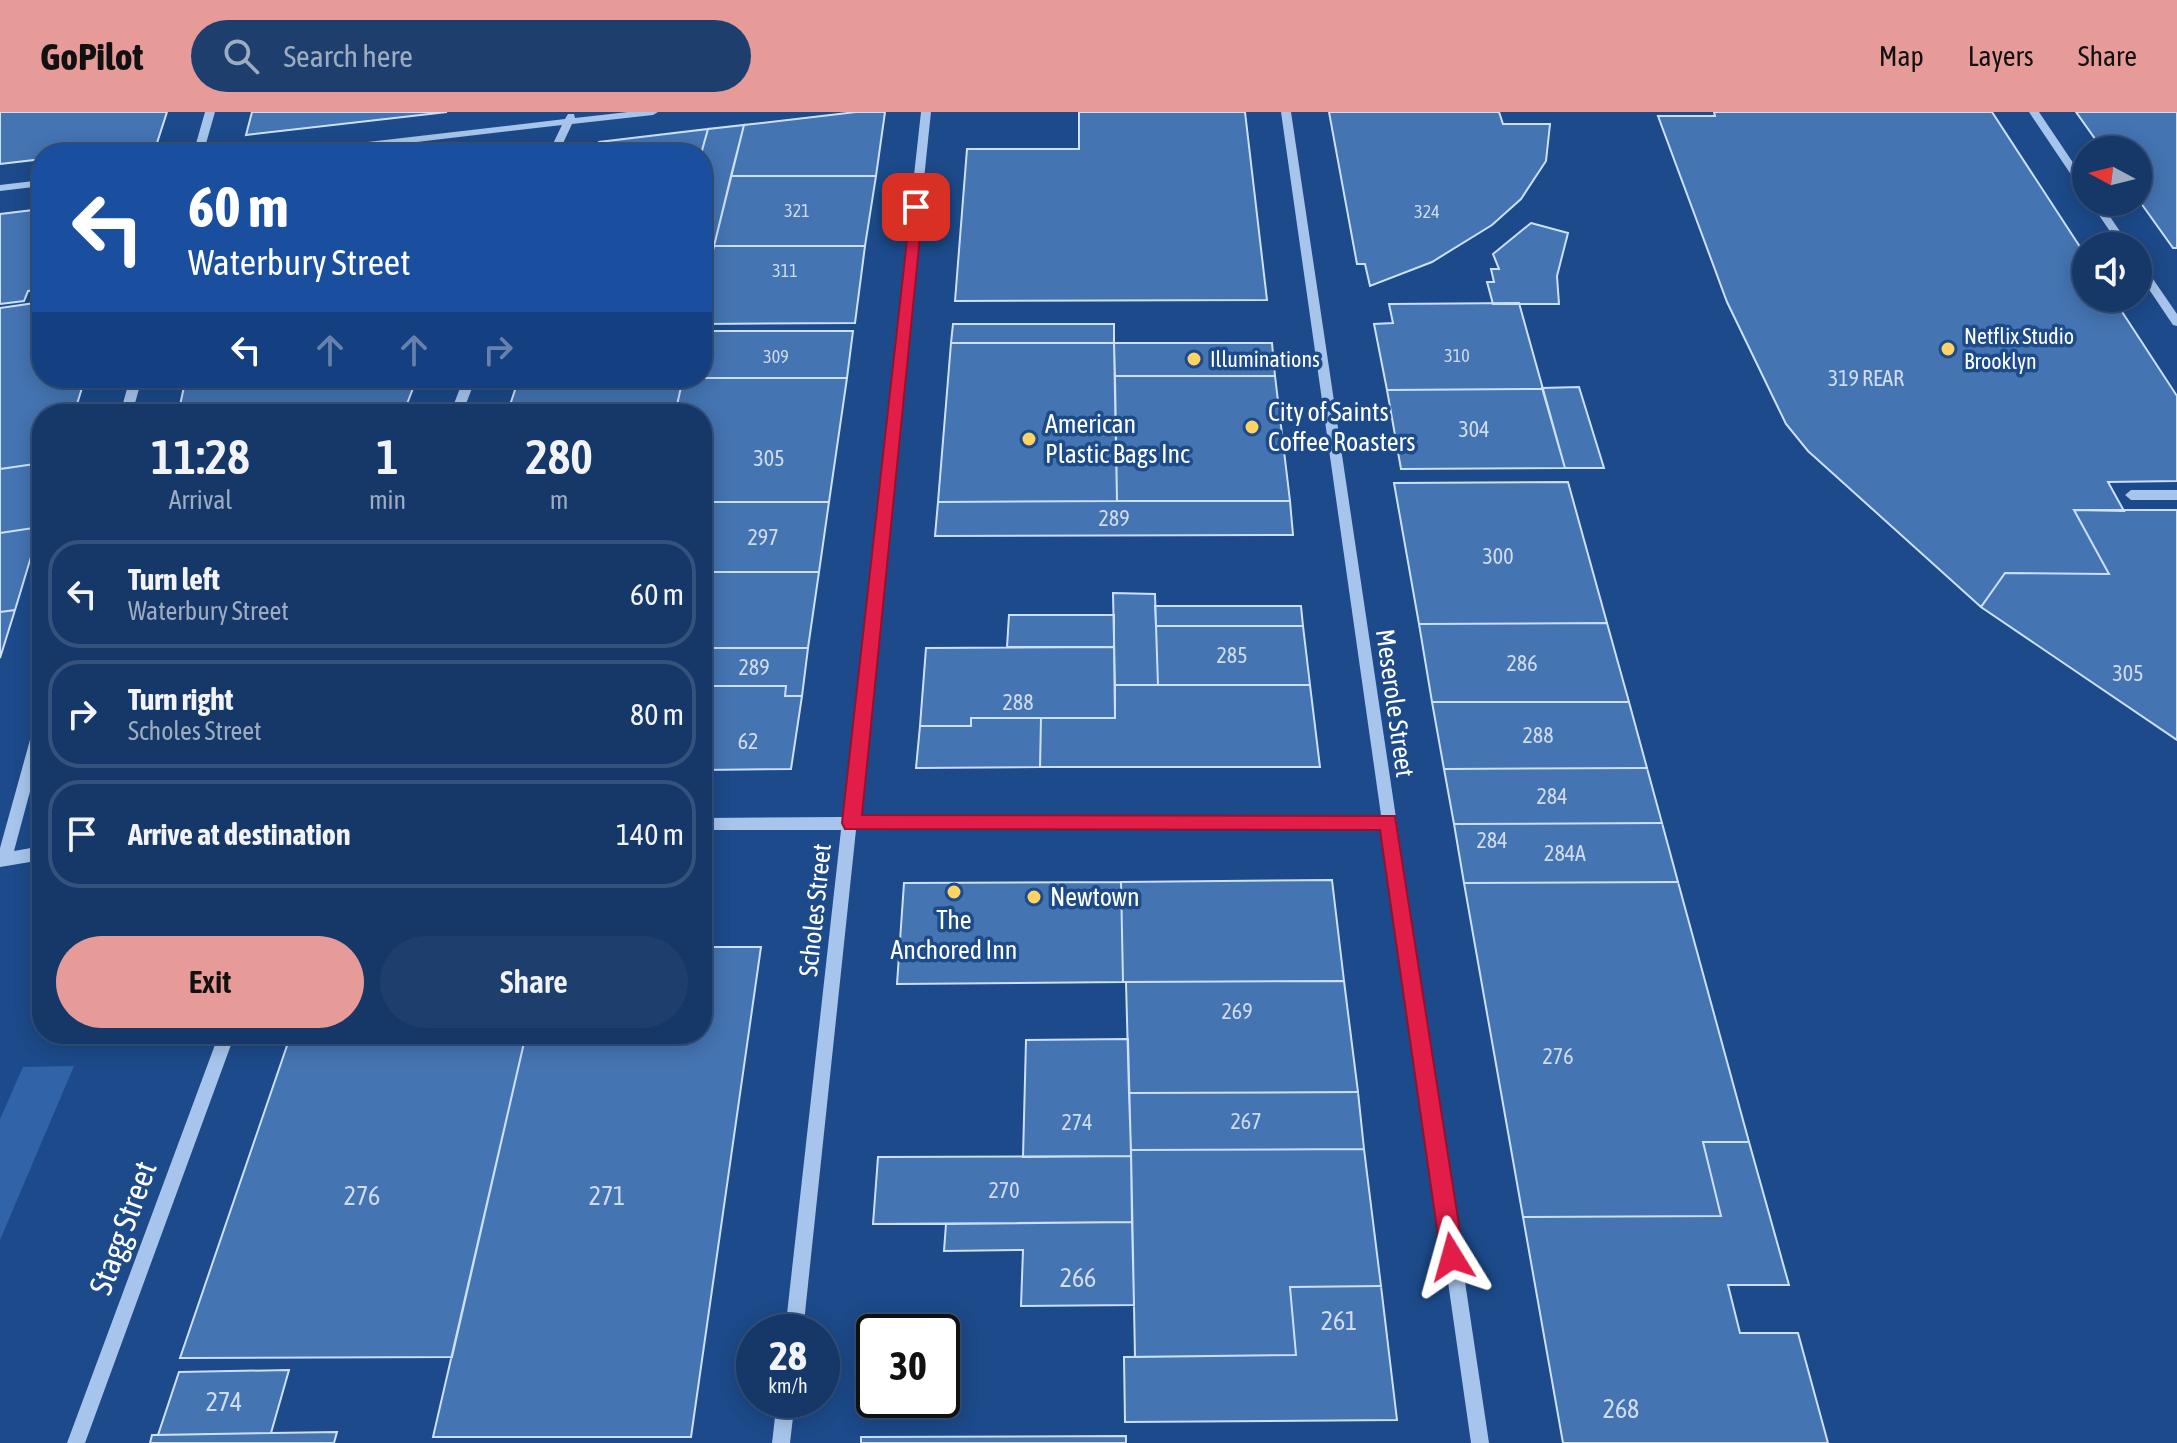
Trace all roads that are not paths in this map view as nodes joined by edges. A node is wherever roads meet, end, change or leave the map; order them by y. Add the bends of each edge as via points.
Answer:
1 (210, 112) edge
2 (653, 112) edge
3 (926, 112) edge
4 (1286, 112) edge
5 (2034, 112) edge
6 (570, 117) edge
7 (201, 144) edge
8 (366, 144) edge
9 (558, 144) edge
10 (2072, 168) edge
11 (32, 184) edge
12 (0, 188) edge
13 (2152, 285) edge
14 (2177, 322) edge
15 (2131, 495) dead end
16 (2177, 495) edge
17 (32, 756) edge
18 (1388, 821) junction
19 (851, 823) junction
20 (712, 824) edge
21 (32, 855) edge
22 (2, 860) edge
23 (223, 1044) edge
24 (796, 1314) edge
25 (784, 1418) edge
26 (76, 1443) edge
27 (781, 1443) edge
28 (1480, 1443) edge

1 - 7 street
2 - 6 street
3 - 19 street, Scholes Street
4 - 18 street, Meserole Street
5 - 10 street
6 - 8 street
6 - 9 street
11 - 12 street
13 - 14 street
15 - 16 street
17 - 22 street
18 - 19 street
18 - 28 street, Meserole Street
19 - 20 street
19 - 24 street, Scholes Street
21 - 22 street
23 - 26 street, Stagg Street
25 - 27 street

